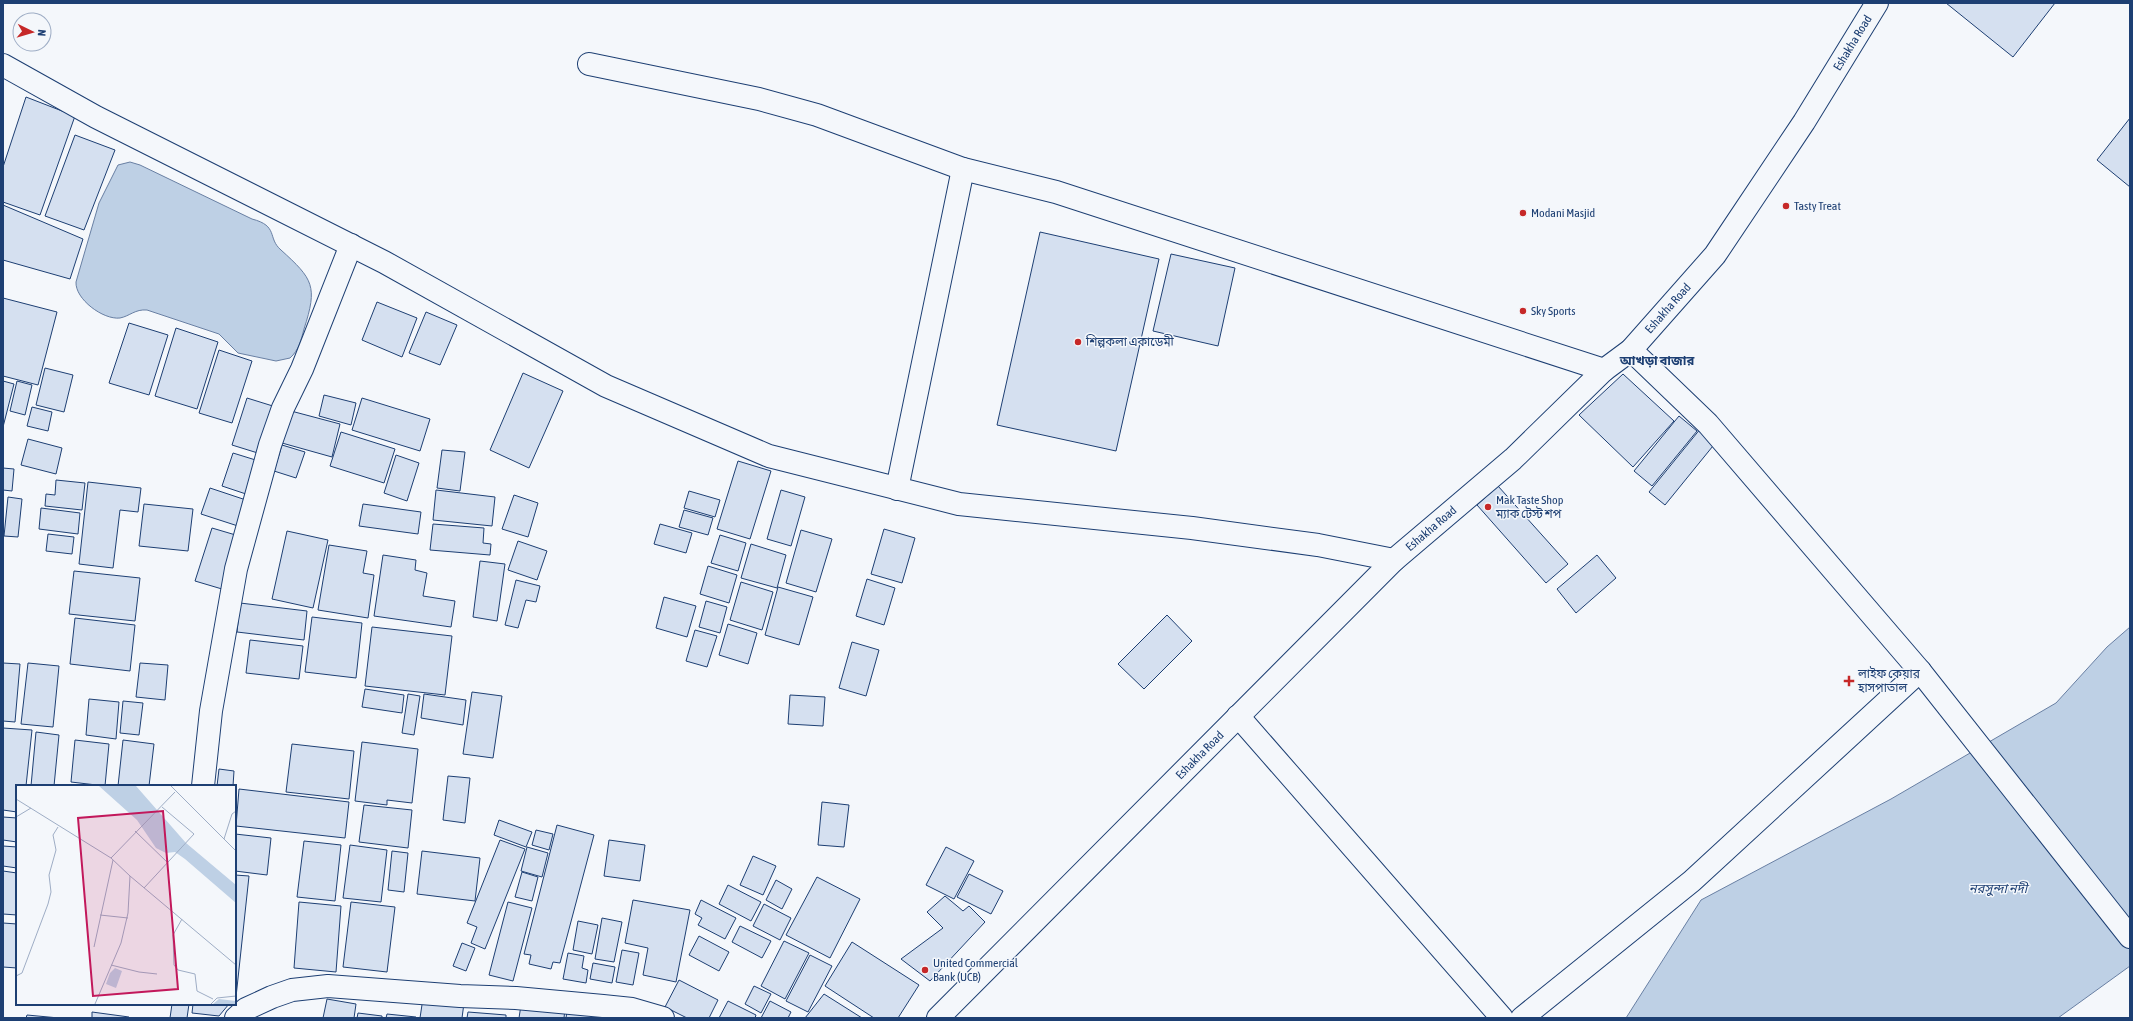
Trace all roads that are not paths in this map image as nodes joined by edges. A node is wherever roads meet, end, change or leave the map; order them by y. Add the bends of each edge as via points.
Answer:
1 (1877, 3) edge
2 (589, 64) dead end
3 (3, 65) edge
4 (963, 169) junction
5 (351, 245) junction
6 (1631, 350) junction
7 (1604, 370) junction
8 (897, 489) junction
9 (1394, 560) junction
10 (1920, 671) junction
11 (1238, 716) junction
12 (203, 785) edge
13 (2130, 937) edge
14 (236, 1018) edge
15 (663, 1018) edge
16 (938, 1018) edge
17 (1502, 1018) edge
18 (1522, 1018) edge

1 - 6 street, Eshakha Road via 1804,122 1715,255
2 - 4 street via 759,99 817,115
3 - 5 street via 96,117
4 - 7 street via 1056,192
4 - 8 street
5 - 8 street via 606,386 769,456
5 - 12 street via 302,369 283,408 270,445 236,569 211,711
6 - 7 street, Eshakha Road
6 - 10 street via 1708,424
7 - 9 street, Eshakha Road via 1513,459
8 - 9 street via 959,504 1318,544
9 - 11 street, Eshakha Road
10 - 13 street
10 - 18 street via 1692,881
11 - 16 street, Eshakha Road
11 - 17 street
14 - 15 street via 246,1009 292,990 328,986 596,1005 632,1009

